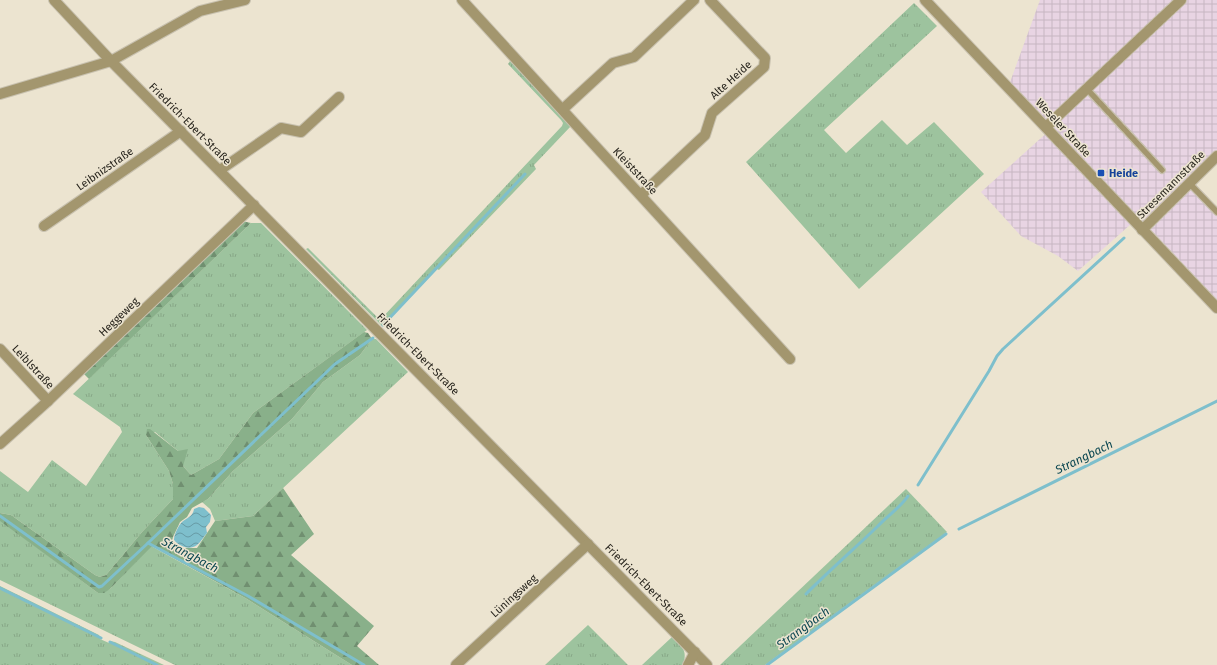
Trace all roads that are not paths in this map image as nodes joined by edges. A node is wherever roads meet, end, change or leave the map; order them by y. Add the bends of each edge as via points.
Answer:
1 (54, 0) edge
2 (245, 0) edge
3 (462, 0) edge
4 (694, 0) edge
5 (710, 0) edge
6 (925, 0) edge
7 (1176, 2) edge
8 (111, 61) junction
9 (1087, 89) junction
10 (0, 94) edge
11 (339, 97) dead end
12 (563, 109) junction
13 (1046, 127) junction
14 (181, 131) junction
15 (1217, 156) edge
16 (220, 170) junction
17 (1162, 170) dead end
18 (1190, 184) junction
19 (641, 194) junction
20 (254, 205) junction
21 (1217, 212) edge
22 (44, 226) dead end
23 (1142, 230) junction
24 (1217, 308) edge
25 (0, 349) edge
26 (790, 359) dead end
27 (48, 401) junction
28 (0, 444) edge
29 (588, 544) junction
30 (695, 652) junction
31 (456, 665) edge
32 (688, 665) edge
33 (707, 665) edge

1 - 8 street, Friedrich-Ebert-Straße
2 - 8 street via 200,11
3 - 12 street, Kleiststraße
4 - 12 street via 634,57 613,63
5 - 19 street, Alte Heide via 765,58 764,67 712,113 705,135
6 - 13 street, Weseler Straße
7 - 9 street
8 - 10 street
8 - 14 street, Friedrich-Ebert-Straße
9 - 13 street
9 - 17 lane
11 - 16 street via 301,132 281,128
12 - 19 street, Kleiststraße
13 - 23 street, Weseler Straße
14 - 16 street, Friedrich-Ebert-Straße
14 - 22 street, Leibnizstraße
15 - 18 street, Stresemannstraße
16 - 20 street, Friedrich-Ebert-Straße
18 - 21 lane
18 - 23 street, Stresemannstraße
19 - 26 street, Kleiststraße
20 - 27 street, Heggeweg
20 - 29 street, Friedrich-Ebert-Straße
23 - 24 street, Weseler Straße
25 - 27 street, Leiblstraße
27 - 28 street, Heggeweg
29 - 30 street, Friedrich-Ebert-Straße
29 - 31 street, Lüningsweg
30 - 32 street
30 - 33 street, Friedrich-Ebert-Straße

